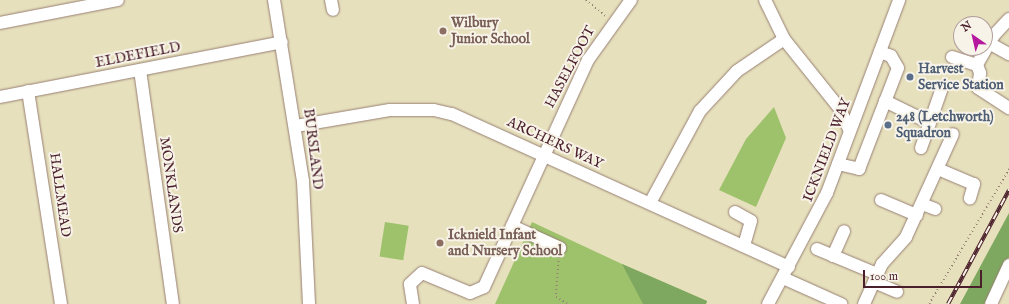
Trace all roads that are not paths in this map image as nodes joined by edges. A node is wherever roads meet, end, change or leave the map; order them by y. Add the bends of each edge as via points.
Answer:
1 (118, 0) edge
2 (274, 0) edge
3 (631, 0) edge
4 (765, 0) edge
5 (899, 0) edge
6 (1009, 19) edge
7 (0, 23) edge
8 (784, 38) junction
9 (993, 38) edge
10 (282, 42) junction
11 (993, 45) edge
12 (880, 52) junction
13 (1009, 54) edge
14 (981, 56) edge
15 (952, 57) dead end
16 (977, 63) junction
17 (140, 70) junction
18 (870, 79) junction
19 (891, 87) junction
20 (942, 88) dead end
21 (28, 91) junction
22 (0, 97) edge
23 (885, 101) junction
24 (860, 105) junction
25 (1009, 108) edge
26 (840, 109) junction
27 (930, 123) junction
28 (296, 126) junction
29 (850, 131) junction
30 (953, 134) dead end
31 (921, 148) dead end
32 (543, 154) junction
33 (838, 164) junction
34 (938, 169) junction
35 (970, 198) dead end
36 (881, 200) dead end
37 (650, 203) junction
38 (919, 209) junction
39 (935, 209) dead end
40 (735, 212) dead end
41 (512, 226) junction
42 (844, 231) dead end
43 (744, 246) junction
44 (560, 248) road end
45 (817, 249) dead end
46 (833, 256) junction
47 (1009, 265) edge
48 (789, 266) junction
49 (783, 278) junction
50 (875, 278) junction
51 (897, 292) dead end
52 (61, 304) edge
53 (173, 304) edge
54 (309, 304) edge
55 (413, 304) edge
56 (768, 304) edge
57 (841, 304) edge
58 (864, 304) edge
59 (991, 304) edge

1 - 7 street
2 - 10 street, BURSLAND
3 - 32 street, HASELFOOT via 588,60
4 - 8 street
5 - 12 street, ICKNIELD WAY
6 - 9 street
8 - 26 street
8 - 37 street via 737,71 700,111
10 - 17 street, ELDEFIELD
10 - 28 street, BURSLAND
11 - 13 street
12 - 18 street, ICKNIELD WAY
12 - 19 street via 891,56 898,68
14 - 16 street
15 - 16 street
16 - 25 street via 980,73 978,88
17 - 21 street, ELDEFIELD
17 - 53 street, MONKLANDS
18 - 19 street
18 - 24 street, ICKNIELD WAY
19 - 23 street
20 - 27 street
21 - 22 street, ELDEFIELD
21 - 52 street, HALLMEAD
23 - 27 street
23 - 33 street via 859,170
24 - 26 street
24 - 29 street, ICKNIELD WAY
26 - 29 street
27 - 31 street
28 - 32 street, ARCHERS WAY via 390,110 434,110 484,126
28 - 54 street, BURSLAND
29 - 33 street, ICKNIELD WAY
30 - 34 street
32 - 37 street, ARCHERS WAY
32 - 41 street, HASELFOOT
33 - 48 street, ICKNIELD WAY via 814,220
34 - 35 street via 974,184
34 - 38 street
36 - 38 street
37 - 43 street, ARCHERS WAY
38 - 39 street
38 - 50 street via 906,237
40 - 43 street via 751,221
41 - 44 street
41 - 55 street, HASELFOOT via 481,290 470,293 422,273 410,284
42 - 46 street
43 - 48 street, ARCHERS WAY
45 - 46 street
46 - 50 street
47 - 59 street
48 - 49 street, ICKNIELD WAY
49 - 56 street, ICKNIELD WAY
49 - 57 street
50 - 51 street
50 - 58 street

